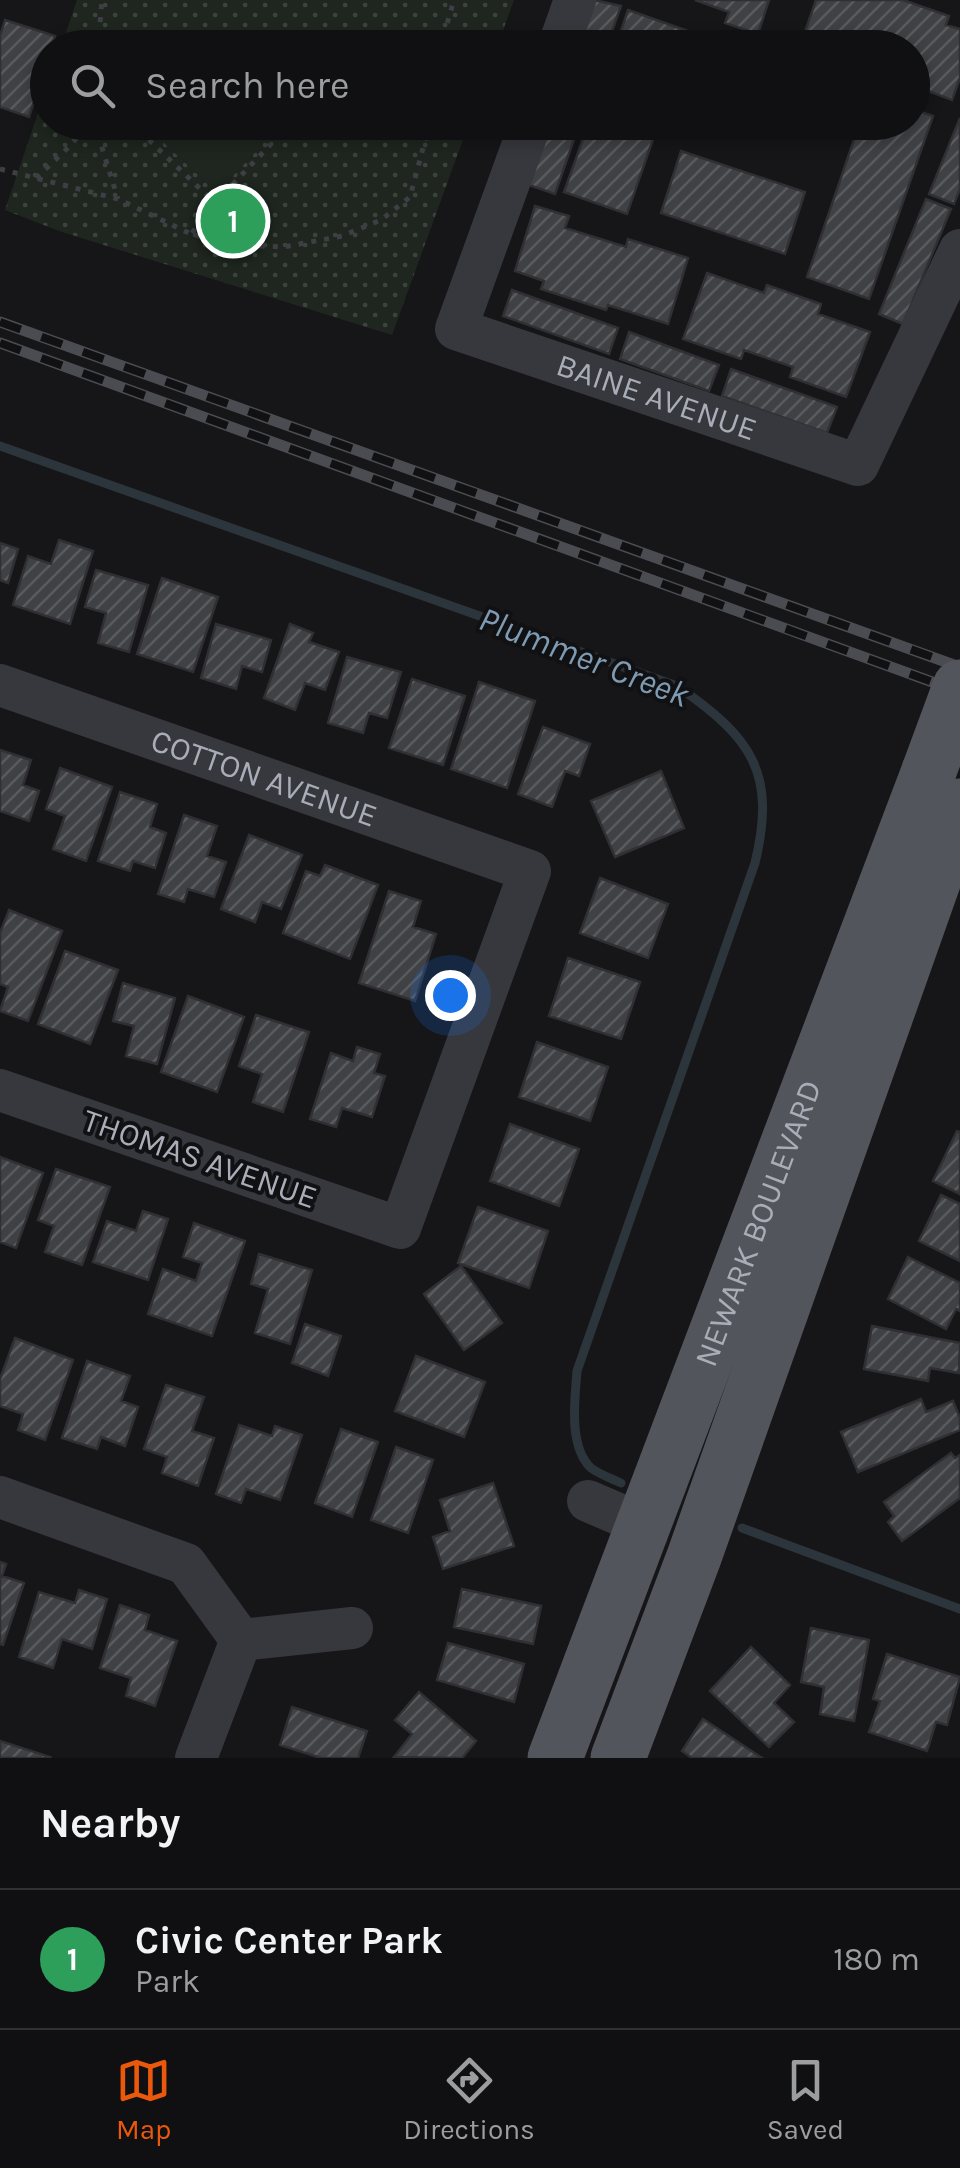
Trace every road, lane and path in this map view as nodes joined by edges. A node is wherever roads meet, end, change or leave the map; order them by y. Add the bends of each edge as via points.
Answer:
1 (102, 0) edge
2 (454, 0) edge
3 (574, 0) edge
4 (100, 30) edge
5 (445, 30) edge
6 (564, 30) edge
7 (75, 140) edge
8 (97, 140) edge
9 (148, 140) edge
10 (267, 140) edge
11 (425, 140) edge
12 (524, 140) edge
13 (0, 169) edge
14 (36, 178) junction
15 (118, 199) junction
16 (214, 204) junction
17 (191, 234) junction
18 (960, 250) edge
19 (0, 685) edge
20 (960, 687) edge
21 (944, 788) edge
22 (0, 1090) edge
23 (400, 1228) joint
24 (0, 1498) edge
25 (588, 1501) dead end
26 (644, 1525) junction
27 (352, 1628) dead end
28 (240, 1640) junction
29 (196, 1758) edge
30 (555, 1758) edge
31 (618, 1758) edge

1 - 4 path
2 - 5 path
3 - 6 street
7 - 14 path
8 - 15 path
9 - 16 path
10 - 16 path via 271,144
11 - 17 path via 410,197 381,220 342,236 284,246 232,245
12 - 18 street, BAINE AVENUE via 456,329 858,464
13 - 14 path
14 - 15 path
15 - 17 path
16 - 17 path
19 - 23 street, COTTON AVENUE via 530,871
20 - 21 main road, NEWARK BOULEVARD, bridge
21 - 26 main road, NEWARK BOULEVARD
21 - 31 main road, NEWARK BOULEVARD via 701,1538
22 - 23 street, THOMAS AVENUE
24 - 28 street via 186,1564
25 - 26 street
26 - 30 main road, NEWARK BOULEVARD
27 - 28 street
28 - 29 street

